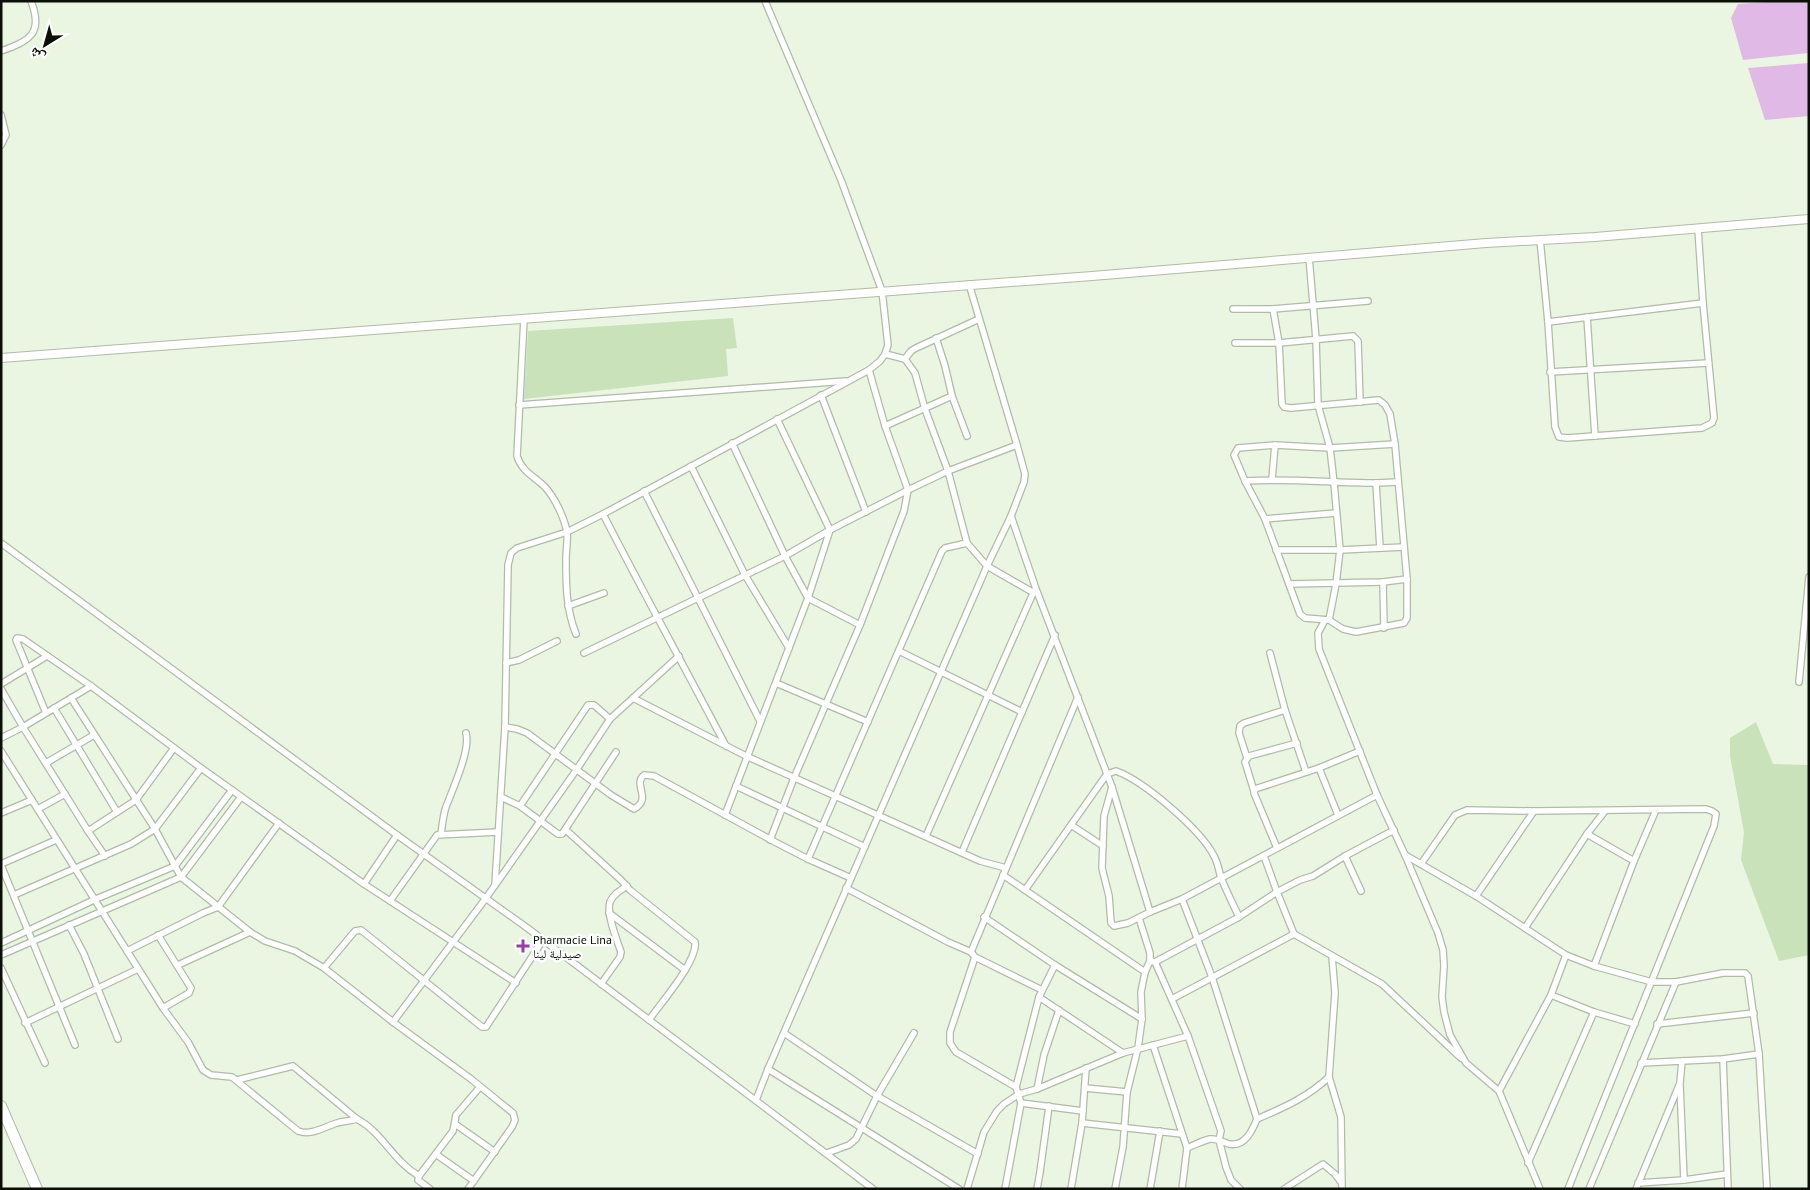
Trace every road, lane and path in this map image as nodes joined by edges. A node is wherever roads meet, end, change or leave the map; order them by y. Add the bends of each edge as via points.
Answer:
1 (31, 1) edge
2 (765, 1) edge
3 (1, 51) edge
4 (1, 115) edge
5 (1, 145) edge
6 (1806, 221) edge
7 (1698, 229) junction
8 (1540, 240) junction
9 (1309, 257) junction
10 (969, 284) junction
11 (882, 291) junction
12 (1368, 300) dead end
13 (1703, 303) junction
14 (1313, 304) junction
15 (1273, 309) junction
16 (1233, 310) dead end
17 (1587, 317) junction
18 (524, 318) junction
19 (979, 319) junction
20 (1548, 322) junction
21 (936, 338) junction
22 (1316, 340) junction
23 (1235, 343) dead end
24 (1279, 343) junction
25 (885, 354) junction
26 (1, 358) edge
27 (905, 359) junction
28 (1708, 362) junction
29 (869, 370) junction
30 (1591, 371) junction
31 (1550, 372) junction
32 (848, 381) junction
33 (821, 395) junction
34 (952, 396) junction
35 (1360, 402) junction
36 (519, 405) junction
37 (1318, 405) junction
38 (925, 409) junction
39 (777, 419) junction
40 (885, 426) junction
41 (967, 436) dead end
42 (1595, 436) junction
43 (732, 444) junction
44 (1395, 444) junction
45 (1017, 445) junction
46 (1275, 445) junction
47 (1330, 448) junction
48 (691, 466) junction
49 (948, 471) junction
50 (1272, 479) junction
51 (1245, 481) junction
52 (1398, 482) junction
53 (1334, 483) junction
54 (1376, 483) junction
55 (908, 490) junction
56 (644, 491) junction
57 (866, 512) junction
58 (1336, 513) junction
59 (602, 514) junction
60 (1011, 516) junction
61 (1265, 519) junction
62 (830, 530) junction
63 (567, 532) junction
64 (1, 543) edge
65 (967, 543) junction
66 (1404, 547) junction
67 (1380, 548) junction
68 (1276, 550) junction
69 (1340, 550) junction
70 (785, 556) junction
71 (987, 566) junction
72 (745, 574) junction
73 (1809, 576) edge
74 (1407, 579) junction
75 (1383, 582) junction
76 (1289, 584) junction
77 (1336, 584) junction
78 (1035, 591) junction
79 (604, 593) dead end
80 (697, 597) junction
81 (808, 598) junction
82 (568, 606) junction
83 (656, 618) junction
84 (1327, 620) junction
85 (860, 625) junction
86 (1384, 628) junction
87 (576, 634) dead end
88 (1055, 635) junction
89 (557, 641) dead end
90 (789, 648) junction
91 (899, 651) junction
92 (584, 653) dead end
93 (1270, 653) dead end
94 (47, 656) junction
95 (678, 656) junction
96 (506, 663) junction
97 (28, 668) junction
98 (940, 672) junction
99 (1799, 682) dead end
100 (776, 683) junction
101 (1, 684) edge
102 (91, 686) junction
103 (1, 689) edge
104 (988, 695) junction
105 (1078, 696) junction
106 (71, 698) junction
107 (633, 698) junction
108 (826, 704) junction
109 (54, 708) junction
110 (1285, 710) junction
111 (1022, 712) junction
112 (46, 713) junction
113 (610, 719) junction
114 (760, 721) junction
115 (868, 722) junction
116 (23, 727) junction
117 (505, 727) junction
118 (466, 733) dead end
119 (94, 735) junction
120 (1, 738) edge
121 (1297, 743) junction
122 (76, 746) junction
123 (726, 746) junction
124 (174, 748) junction
125 (1, 751) edge
126 (1360, 751) junction
127 (616, 752) dead end
128 (555, 754) junction
129 (746, 756) junction
130 (1247, 758) junction
131 (46, 763) junction
132 (200, 768) junction
133 (1319, 768) junction
134 (577, 769) junction
135 (1306, 772) junction
136 (1107, 774) junction
137 (794, 778) junction
138 (596, 784) junction
139 (736, 786) junction
140 (1112, 787) junction
141 (232, 790) junction
142 (1254, 791) junction
143 (65, 794) junction
144 (1377, 795) junction
145 (836, 796) junction
146 (241, 797) junction
147 (501, 797) junction
148 (32, 800) junction
149 (136, 800) junction
150 (520, 806) junction
151 (783, 808) junction
152 (38, 809) junction
153 (1656, 810) junction
154 (1604, 811) junction
155 (117, 812) junction
156 (1534, 812) junction
157 (1, 813) edge
158 (725, 815) junction
159 (878, 815) junction
160 (1338, 815) junction
161 (540, 820) junction
162 (279, 823) junction
163 (1071, 825) junction
164 (822, 827) junction
165 (155, 829) junction
166 (566, 830) junction
167 (1394, 830) junction
168 (88, 831) junction
169 (498, 832) junction
170 (441, 834) junction
171 (1587, 834) junction
172 (397, 835) junction
173 (926, 836) junction
174 (56, 840) junction
175 (770, 840) junction
176 (865, 846) junction
177 (1103, 846) junction
178 (1277, 848) junction
179 (962, 852) junction
180 (424, 854) junction
181 (1405, 855) junction
182 (105, 856) junction
183 (1264, 856) junction
184 (1344, 856) junction
185 (808, 859) junction
186 (1634, 861) junction
187 (1, 864) edge
188 (1421, 864) junction
189 (175, 866) junction
190 (74, 869) junction
191 (1004, 871) junction
192 (3, 874) edge
193 (181, 877) junction
194 (851, 878) junction
195 (1221, 878) junction
196 (364, 884) junction
197 (495, 886) junction
198 (627, 886) junction
199 (846, 888) junction
200 (1024, 890) junction
201 (1361, 890) dead end
202 (1277, 892) junction
203 (14, 895) junction
204 (1476, 896) junction
205 (486, 898) junction
206 (96, 899) junction
207 (1182, 899) junction
208 (390, 900) junction
209 (218, 907) junction
210 (102, 910) junction
211 (1150, 912) junction
212 (609, 913) junction
213 (984, 917) junction
214 (1239, 917) junction
215 (1139, 918) junction
216 (69, 925) junction
217 (1525, 928) junction
218 (28, 931) junction
219 (250, 932) junction
220 (1294, 934) junction
221 (158, 935) junction
222 (543, 940) junction
223 (1196, 940) junction
224 (33, 941) junction
225 (453, 942) junction
226 (1, 943) edge
227 (127, 951) junction
228 (973, 954) junction
229 (1, 955) edge
230 (1566, 955) junction
231 (1332, 956) junction
232 (1152, 962) junction
233 (1055, 964) junction
234 (178, 965) junction
235 (1594, 966) junction
236 (1, 968) edge
237 (324, 968) junction
238 (138, 969) junction
239 (685, 970) junction
240 (1145, 972) junction
241 (1212, 977) junction
242 (424, 980) junction
243 (1652, 982) junction
244 (1676, 982) junction
245 (516, 983) junction
246 (601, 984) junction
247 (96, 989) junction
248 (1042, 990) junction
249 (1550, 994) junction
250 (1039, 997) junction
251 (1172, 999) junction
252 (60, 1006) junction
253 (163, 1008) junction
254 (1059, 1010) junction
255 (1594, 1012) junction
256 (1754, 1013) junction
257 (1142, 1019) junction
258 (649, 1020) junction
259 (393, 1022) junction
260 (25, 1023) junction
261 (1635, 1024) junction
262 (1657, 1024) junction
263 (784, 1033) junction
264 (914, 1033) dead end
265 (1188, 1036) junction
266 (118, 1039) dead end
267 (76, 1045) dead end
268 (1153, 1045) junction
269 (1138, 1048) junction
270 (1123, 1052) junction
271 (1759, 1054) junction
272 (1723, 1059) junction
273 (1682, 1061) junction
274 (45, 1063) dead end
275 (1466, 1063) junction
276 (1641, 1063) junction
277 (1086, 1068) junction
278 (768, 1069) junction
279 (1329, 1076) junction
280 (237, 1080) junction
281 (1680, 1083) junction
282 (480, 1087) junction
283 (1016, 1088) junction
284 (1085, 1088) junction
285 (1037, 1089) junction
286 (1499, 1091) junction
287 (1127, 1092) junction
288 (1019, 1094) junction
289 (877, 1096) junction
290 (756, 1100) junction
291 (1021, 1102) junction
292 (1, 1106) edge
293 (1049, 1106) junction
294 (1083, 1111) junction
295 (357, 1119) junction
296 (1257, 1119) junction
297 (1082, 1123) junction
298 (455, 1124) junction
299 (1125, 1126) junction
300 (863, 1127) junction
301 (1160, 1131) junction
302 (1182, 1134) junction
303 (1220, 1140) junction
304 (1187, 1148) junction
305 (495, 1152) junction
306 (827, 1153) junction
307 (978, 1154) junction
308 (437, 1155) junction
309 (1528, 1163) junction
310 (1727, 1174) junction
311 (419, 1176) junction
312 (1231, 1180) junction
313 (1684, 1180) junction
314 (474, 1181) junction
315 (1342, 1186) edge
316 (1637, 1186) edge
317 (37, 1189) edge
318 (430, 1189) edge
319 (468, 1189) edge
320 (873, 1189) edge
321 (959, 1189) edge
322 (966, 1189) edge
323 (1005, 1189) edge
324 (1037, 1189) edge
325 (1071, 1189) edge
326 (1115, 1189) edge
327 (1150, 1189) edge
328 (1182, 1189) edge
329 (1227, 1189) edge
330 (1240, 1189) edge
331 (1284, 1189) edge
332 (1540, 1189) edge
333 (1568, 1189) edge
334 (1589, 1189) edge
335 (1728, 1189) edge
336 (1767, 1189) edge

1 - 3 street via 36,26 34,32 23,43
2 - 11 street via 840,180
4 - 5 street via 6,135
6 - 7 street
7 - 8 street
7 - 13 street
8 - 9 street
8 - 20 street
9 - 10 street
9 - 14 street
10 - 11 street
10 - 19 street
11 - 18 street
11 - 25 street via 888,345
12 - 14 street
13 - 17 street
13 - 28 street
14 - 15 street
14 - 22 street
15 - 16 street
15 - 24 street
17 - 20 street
17 - 30 street
18 - 26 street
18 - 36 street
19 - 21 street
19 - 45 street
20 - 31 street
21 - 27 street via 911,351
21 - 34 street
22 - 24 street
22 - 35 street via 1356,338
22 - 37 street
23 - 24 street
24 - 37 street via 1282,404 1287,408
25 - 27 street
25 - 29 street
27 - 38 street via 914,373
28 - 30 street
28 - 42 street via 1714,418 1710,426
29 - 32 street
29 - 40 street
30 - 31 street
30 - 42 street
31 - 42 street via 1557,435 1562,438
32 - 33 street
32 - 36 street
33 - 39 street
33 - 57 street
34 - 38 street
34 - 41 street
35 - 37 street
35 - 44 street via 1379,400 1385,405 1390,414
36 - 63 street via 518,461 526,473 551,495
37 - 47 street
38 - 40 street
38 - 49 street
39 - 43 street
39 - 62 street
40 - 55 street
43 - 48 street
43 - 70 street
44 - 47 street
44 - 52 street
45 - 49 street
45 - 60 street via 1025,474
46 - 47 street
46 - 50 street
46 - 51 street via 1238,448 1234,455
47 - 53 street
48 - 56 street
48 - 72 street
49 - 55 street
49 - 65 street
50 - 51 street
50 - 53 street
51 - 61 street
52 - 54 street
52 - 66 street
53 - 54 street
53 - 58 street
54 - 67 street
55 - 57 street
55 - 85 street via 902,518
56 - 59 street
56 - 80 street
57 - 62 street
58 - 61 street
58 - 69 street
59 - 63 street
59 - 83 street
60 - 71 street
60 - 78 street
61 - 68 street
62 - 70 street
62 - 81 street
63 - 82 street
63 - 96 street via 517,548 511,553
64 - 172 street
65 - 71 street
65 - 91 street via 942,551
66 - 67 street
66 - 74 street
67 - 69 street
68 - 69 street
68 - 76 street
69 - 77 street
70 - 72 street
70 - 81 street
71 - 78 street
71 - 98 street
72 - 80 street
72 - 90 street
73 - 99 street
74 - 75 street
74 - 86 street via 1407,620
75 - 77 street
75 - 86 street
76 - 77 street
76 - 84 street via 1300,614 1305,618
77 - 84 street
78 - 88 street
78 - 104 street
79 - 82 street
80 - 83 street
80 - 114 street
81 - 85 street
81 - 90 street
82 - 87 street
83 - 92 street
83 - 95 street
84 - 86 street via 1349,632
84 - 126 street via 1318,633 1319,649
85 - 108 street
88 - 105 street
88 - 111 street
89 - 96 street
90 - 100 street
91 - 98 street
91 - 115 street
93 - 110 street
94 - 97 street
94 - 97 street via 17,638
94 - 102 street
95 - 107 street
95 - 123 street
96 - 117 street
97 - 101 street
97 - 112 street
98 - 104 street
98 - 159 street
100 - 108 street
100 - 114 street
102 - 106 street
102 - 124 street
103 - 116 street
104 - 111 street
104 - 173 street
105 - 136 street
105 - 191 street
106 - 109 street
106 - 119 street
107 - 113 street
107 - 123 street
108 - 115 street
108 - 137 street
109 - 112 street
109 - 122 street
110 - 121 street
110 - 130 street via 1240,726
111 - 179 street
112 - 116 street
113 - 128 street via 594,705 588,705
113 - 134 street
114 - 129 street
115 - 145 street
116 - 120 street
116 - 131 street
117 - 128 street via 522,730
117 - 147 street
118 - 170 street via 463,758
119 - 122 street
119 - 149 street
121 - 130 street via 1251,754
121 - 135 street
122 - 131 street
122 - 155 street
123 - 129 street
124 - 132 street
124 - 149 street
125 - 148 street
126 - 133 street
126 - 144 street
127 - 138 street
128 - 134 street
128 - 150 street
129 - 137 street
129 - 139 street
130 - 142 street via 1245,762
131 - 143 street
132 - 141 street
132 - 165 street
133 - 135 street
133 - 160 street
134 - 138 street
134 - 161 street
135 - 142 street
136 - 140 street
136 - 163 street
136 - 195 street via 1116,771 1136,781 1185,822 1214,856
137 - 145 street
137 - 151 street
138 - 158 street via 634,809 642,799 639,780 648,775
138 - 166 street
139 - 151 street
139 - 158 street
140 - 177 street via 1104,816
140 - 211 street
141 - 146 street
141 - 189 street
142 - 178 street
143 - 152 street
143 - 168 street
144 - 160 street
144 - 167 street
145 - 159 street
145 - 164 street
146 - 162 street
146 - 193 street
147 - 150 street
147 - 169 street
148 - 152 street
148 - 157 street
149 - 155 street
149 - 165 street
150 - 161 street
151 - 164 street
151 - 175 street
152 - 174 street
153 - 154 street
153 - 186 street
153 - 243 street via 1706,809 1714,812 1716,817
154 - 156 street
154 - 171 street
155 - 168 street
156 - 188 street via 1460,811
156 - 204 street
158 - 175 street
159 - 173 street
159 - 176 street
160 - 178 street
161 - 166 street via 558,834
161 - 197 street
162 - 196 street
162 - 209 street
163 - 177 street
163 - 200 street
164 - 176 street
164 - 185 street
165 - 182 street
165 - 189 street
166 - 198 street
167 - 181 street
167 - 184 street
168 - 182 street
169 - 170 street
169 - 197 street
170 - 180 street via 433,839
171 - 186 street
171 - 217 street
172 - 180 street
172 - 196 street
173 - 179 street
174 - 187 street
174 - 190 street
175 - 185 street
176 - 194 street
177 - 215 street via 1102,868 1111,923 1118,926
178 - 183 street
179 - 191 street
180 - 205 street
180 - 208 street
181 - 188 street
181 - 275 street via 1443,950 1444,1012 1450,1035
182 - 190 street
183 - 195 street
183 - 202 street
184 - 201 street
184 - 202 street via 1313,876
185 - 194 street
186 - 235 street
187 - 192 street
188 - 204 street
189 - 193 street
189 - 206 street
190 - 203 street
190 - 206 street
191 - 200 street
191 - 213 street
192 - 203 street
193 - 209 street
193 - 210 street
194 - 199 street
195 - 207 street
195 - 214 street
196 - 208 street
197 - 205 street
198 - 212 street via 612,899
198 - 239 street via 695,942 695,951
199 - 228 street
199 - 263 street
200 - 240 street
202 - 214 street
202 - 220 street
203 - 218 street
204 - 217 street
205 - 222 street
205 - 225 street
206 - 210 street
206 - 218 street
207 - 211 street
207 - 223 street
208 - 225 street
209 - 219 street
209 - 221 street
210 - 216 street
210 - 227 street
211 - 215 street
212 - 239 street
212 - 246 street via 621,952
213 - 228 street
213 - 233 street
214 - 223 street
215 - 232 street
216 - 224 street
216 - 247 street via 84,954
217 - 230 street
218 - 224 street
218 - 226 street
219 - 234 street
219 - 237 street via 265,942 296,950
220 - 231 street
220 - 241 street
221 - 227 street
221 - 234 street
222 - 245 street
222 - 246 street
223 - 232 street
223 - 241 street
224 - 229 street
224 - 252 street
225 - 242 street
225 - 245 street
227 - 238 street
228 - 248 street
228 - 283 street via 950,1032 950,1043 956,1052
230 - 235 street
230 - 249 street
231 - 275 street via 1382,984
231 - 279 street via 1335,993
232 - 240 street
232 - 251 street
233 - 248 street
233 - 257 street
234 - 253 street via 191,985 191,991
235 - 243 street
236 - 260 street
237 - 242 street via 357,930 361,930
237 - 259 street
238 - 247 street
238 - 253 street
239 - 258 street
240 - 257 street via 1141,992
241 - 251 street
241 - 296 street
242 - 245 street via 483,1028 488,1026
242 - 259 street
243 - 244 street
243 - 261 street
244 - 256 street via 1723,973 1745,973
244 - 262 street
246 - 258 street
247 - 252 street
247 - 266 street
248 - 250 street
249 - 255 street
249 - 286 street
250 - 254 street
250 - 283 street
251 - 265 street
252 - 260 street
252 - 267 street
253 - 280 street via 188,1042 203,1070 211,1075
254 - 270 street
254 - 285 street
255 - 261 street
255 - 309 street
256 - 262 street
256 - 271 street
257 - 269 street
258 - 290 street
259 - 282 street
260 - 274 street
261 - 333 street
262 - 276 street
263 - 278 street
263 - 289 street
264 - 289 street
265 - 268 street
265 - 303 street via 1221,1131
268 - 269 street
268 - 302 street
269 - 270 street
269 - 287 street
270 - 277 street
271 - 272 street
271 - 336 street
272 - 273 street
272 - 310 street
273 - 276 street
273 - 281 street
275 - 286 street
276 - 334 street
277 - 284 street
277 - 285 street
278 - 290 street
278 - 300 street
279 - 296 street via 1300,1099
279 - 315 street via 1341,1116
280 - 295 street via 293,1066
280 - 295 street via 302,1133
281 - 313 street
281 - 316 street
282 - 298 street via 456,1115
282 - 305 street via 515,1116 512,1127
283 - 288 street
284 - 287 street
284 - 294 street
285 - 288 street
286 - 309 street
287 - 299 street
288 - 291 street
288 - 307 street via 1004,1104 990,1120
289 - 300 street
289 - 307 street
290 - 306 street
291 - 293 street
291 - 323 street
292 - 317 highway
293 - 294 street
293 - 324 street
294 - 297 street
295 - 311 street via 371,1128 404,1166
296 - 303 street via 1251,1132 1240,1143 1228,1144
297 - 299 street
297 - 325 street
298 - 305 street
298 - 308 street
299 - 301 street
299 - 326 street
300 - 306 street via 853,1143
300 - 321 street
301 - 302 street
301 - 327 street
302 - 304 street
303 - 304 street via 1206,1140
303 - 312 street
304 - 328 street
305 - 314 street
306 - 320 street
307 - 322 street
308 - 311 street
308 - 314 street
309 - 332 street
310 - 313 street
310 - 335 street
311 - 318 street via 418,1180
312 - 329 street
312 - 330 street
313 - 316 street
314 - 319 street
315 - 331 street via 1335,1174 1323,1164

